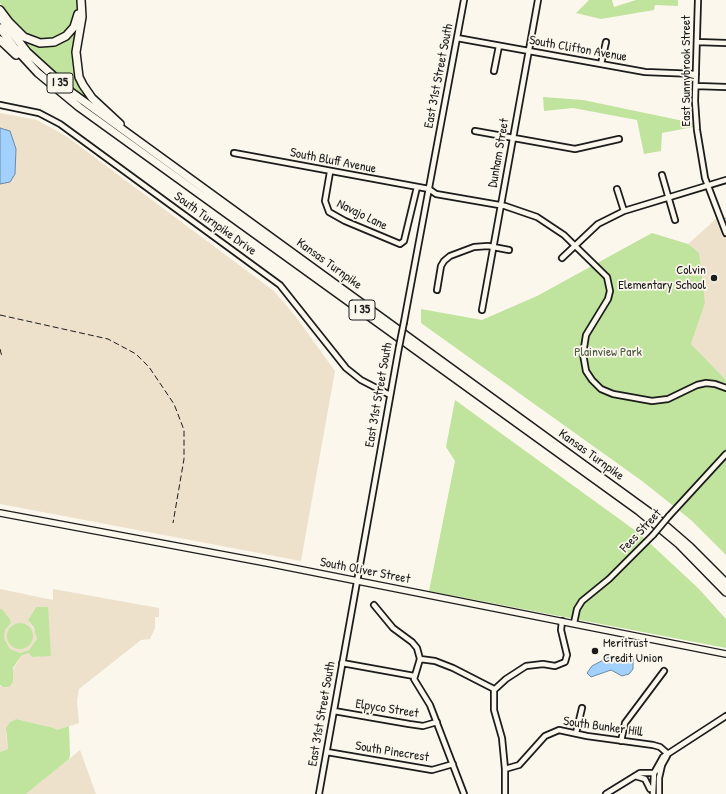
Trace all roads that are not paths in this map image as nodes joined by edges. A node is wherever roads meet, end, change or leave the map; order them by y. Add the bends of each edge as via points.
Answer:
1 (78, 0) edge
2 (81, 0) edge
3 (464, 0) edge
4 (538, 0) edge
5 (698, 0) edge
6 (0, 10) edge
7 (0, 17) edge
8 (0, 28) edge
9 (457, 38) junction
10 (0, 40) edge
11 (606, 42) dead end
12 (697, 42) junction
13 (726, 44) edge
14 (498, 46) junction
15 (529, 51) junction
16 (601, 64) junction
17 (494, 71) dead end
18 (696, 74) junction
19 (53, 86) junction
20 (696, 86) junction
21 (726, 86) edge
22 (0, 105) edge
23 (475, 130) dead end
24 (132, 137) junction
25 (513, 138) junction
26 (619, 139) dead end
27 (234, 153) dead end
28 (330, 172) junction
29 (662, 175) dead end
30 (726, 180) edge
31 (708, 186) junction
32 (417, 187) junction
33 (617, 189) dead end
34 (429, 190) junction
35 (668, 198) junction
36 (500, 206) junction
37 (624, 211) junction
38 (675, 220) dead end
39 (726, 232) edge
40 (575, 245) junction
41 (493, 247) junction
42 (509, 250) dead end
43 (562, 258) dead end
44 (437, 290) dead end
45 (482, 310) dead end
46 (726, 388) edge
47 (390, 395) junction
48 (726, 454) edge
49 (0, 513) edge
50 (357, 581) junction
51 (726, 583) edge
52 (726, 592) edge
53 (374, 605) dead end
54 (562, 621) junction
55 (574, 623) junction
56 (726, 654) edge
57 (420, 659) junction
58 (342, 663) junction
59 (664, 671) dead end
60 (414, 676) junction
61 (494, 689) junction
62 (582, 708) dead end
63 (334, 711) junction
64 (726, 716) edge
65 (437, 722) junction
66 (576, 733) junction
67 (620, 741) junction
68 (327, 752) junction
69 (668, 754) junction
70 (453, 764) junction
71 (662, 765) junction
72 (506, 769) junction
73 (654, 773) junction
74 (633, 776) junction
75 (658, 780) junction
76 (320, 794) edge
77 (464, 794) edge
78 (505, 794) edge
79 (606, 794) edge
80 (652, 794) edge
81 (659, 794) edge

1 - 6 highway via 79,13 74,27 61,39 47,43 24,37
2 - 24 highway via 82,17 76,52 80,77 92,98
3 - 9 street, East 31st Street South
4 - 15 street, Dunham Street
5 - 12 street, East Sunnybrook Street
7 - 24 highway, Kansas Turnpike / I 35 via 13,36 42,67 76,96
8 - 19 highway, Kansas Turnpike / I 35 via 25,60
9 - 14 street, South Clifton Avenue
9 - 34 street, East 31st Street South
10 - 19 highway
11 - 16 street
12 - 13 street
12 - 18 street, East Sunnybrook Street
14 - 15 street, South Clifton Avenue
14 - 17 street
15 - 16 street, South Clifton Avenue
15 - 25 street, Dunham Street
16 - 18 street, South Clifton Avenue via 648,72
18 - 20 street, East Sunnybrook Street
19 - 52 highway, Kansas Turnpike / I 35 via 639,510 678,544
20 - 21 street
20 - 31 street, East Sunnybrook Street via 700,154
22 - 47 street, South Turnpike Drive via 39,113 60,124 275,281 287,292 346,368 361,380
23 - 25 street
24 - 51 highway, Kansas Turnpike / I 35 via 653,515
25 - 26 street via 575,149
25 - 36 street, Dunham Street
27 - 28 street, South Bluff Avenue
28 - 32 street, South Bluff Avenue
28 - 32 street, Navajo Lane via 325,201 329,212 401,244 404,241
29 - 35 street
30 - 31 street
31 - 35 street
31 - 39 street, East Sunnybrook Street
32 - 34 street, South Bluff Avenue
33 - 37 street
34 - 36 street, South Bluff Avenue via 436,194
34 - 47 street, East 31st Street South, bridge
35 - 37 street
35 - 38 street
36 - 40 street, South Bluff Avenue via 537,217 552,225
36 - 41 street, Dunham Street
37 - 40 street via 598,224
40 - 43 street
40 - 46 street, South Bluff Avenue via 607,277 610,292 586,335 583,354 586,371 601,389 613,394 652,401 668,399 706,383
41 - 42 street
41 - 44 street via 474,246 450,256 444,261
41 - 45 street, Dunham Street
47 - 50 street, East 31st Street South
48 - 55 street, Fees Street, bridge via 609,580 582,601
49 - 50 main road, South Oliver Street
50 - 54 main road, South Oliver Street
50 - 58 street, East 31st Street South
53 - 57 street via 393,628 412,642
54 - 55 main road, South Oliver Street
54 - 61 street via 560,630 567,655 565,662 555,666 526,666
55 - 56 main road, South Oliver Street
57 - 60 street
57 - 61 street via 453,668
58 - 60 street
58 - 63 street, East 31st Street South
59 - 67 street via 625,723
60 - 65 street
61 - 72 street via 494,710 502,738
62 - 66 street
63 - 65 street, Elpyco Street via 423,726
63 - 68 street, East 31st Street South
64 - 69 street
65 - 70 street
66 - 67 street, South Bunker Hill
66 - 72 street, South Bunker Hill via 563,730 548,734 516,767
67 - 69 street, South Bunker Hill via 653,745
68 - 70 street, South Pinecrest via 432,770
68 - 76 street, East 31st Street South
69 - 71 street
69 - 73 street via 659,762
70 - 77 street
71 - 73 street
71 - 75 street
72 - 78 street
73 - 74 street
73 - 75 street
73 - 80 street
74 - 79 street
74 - 80 street via 648,781
75 - 81 street

